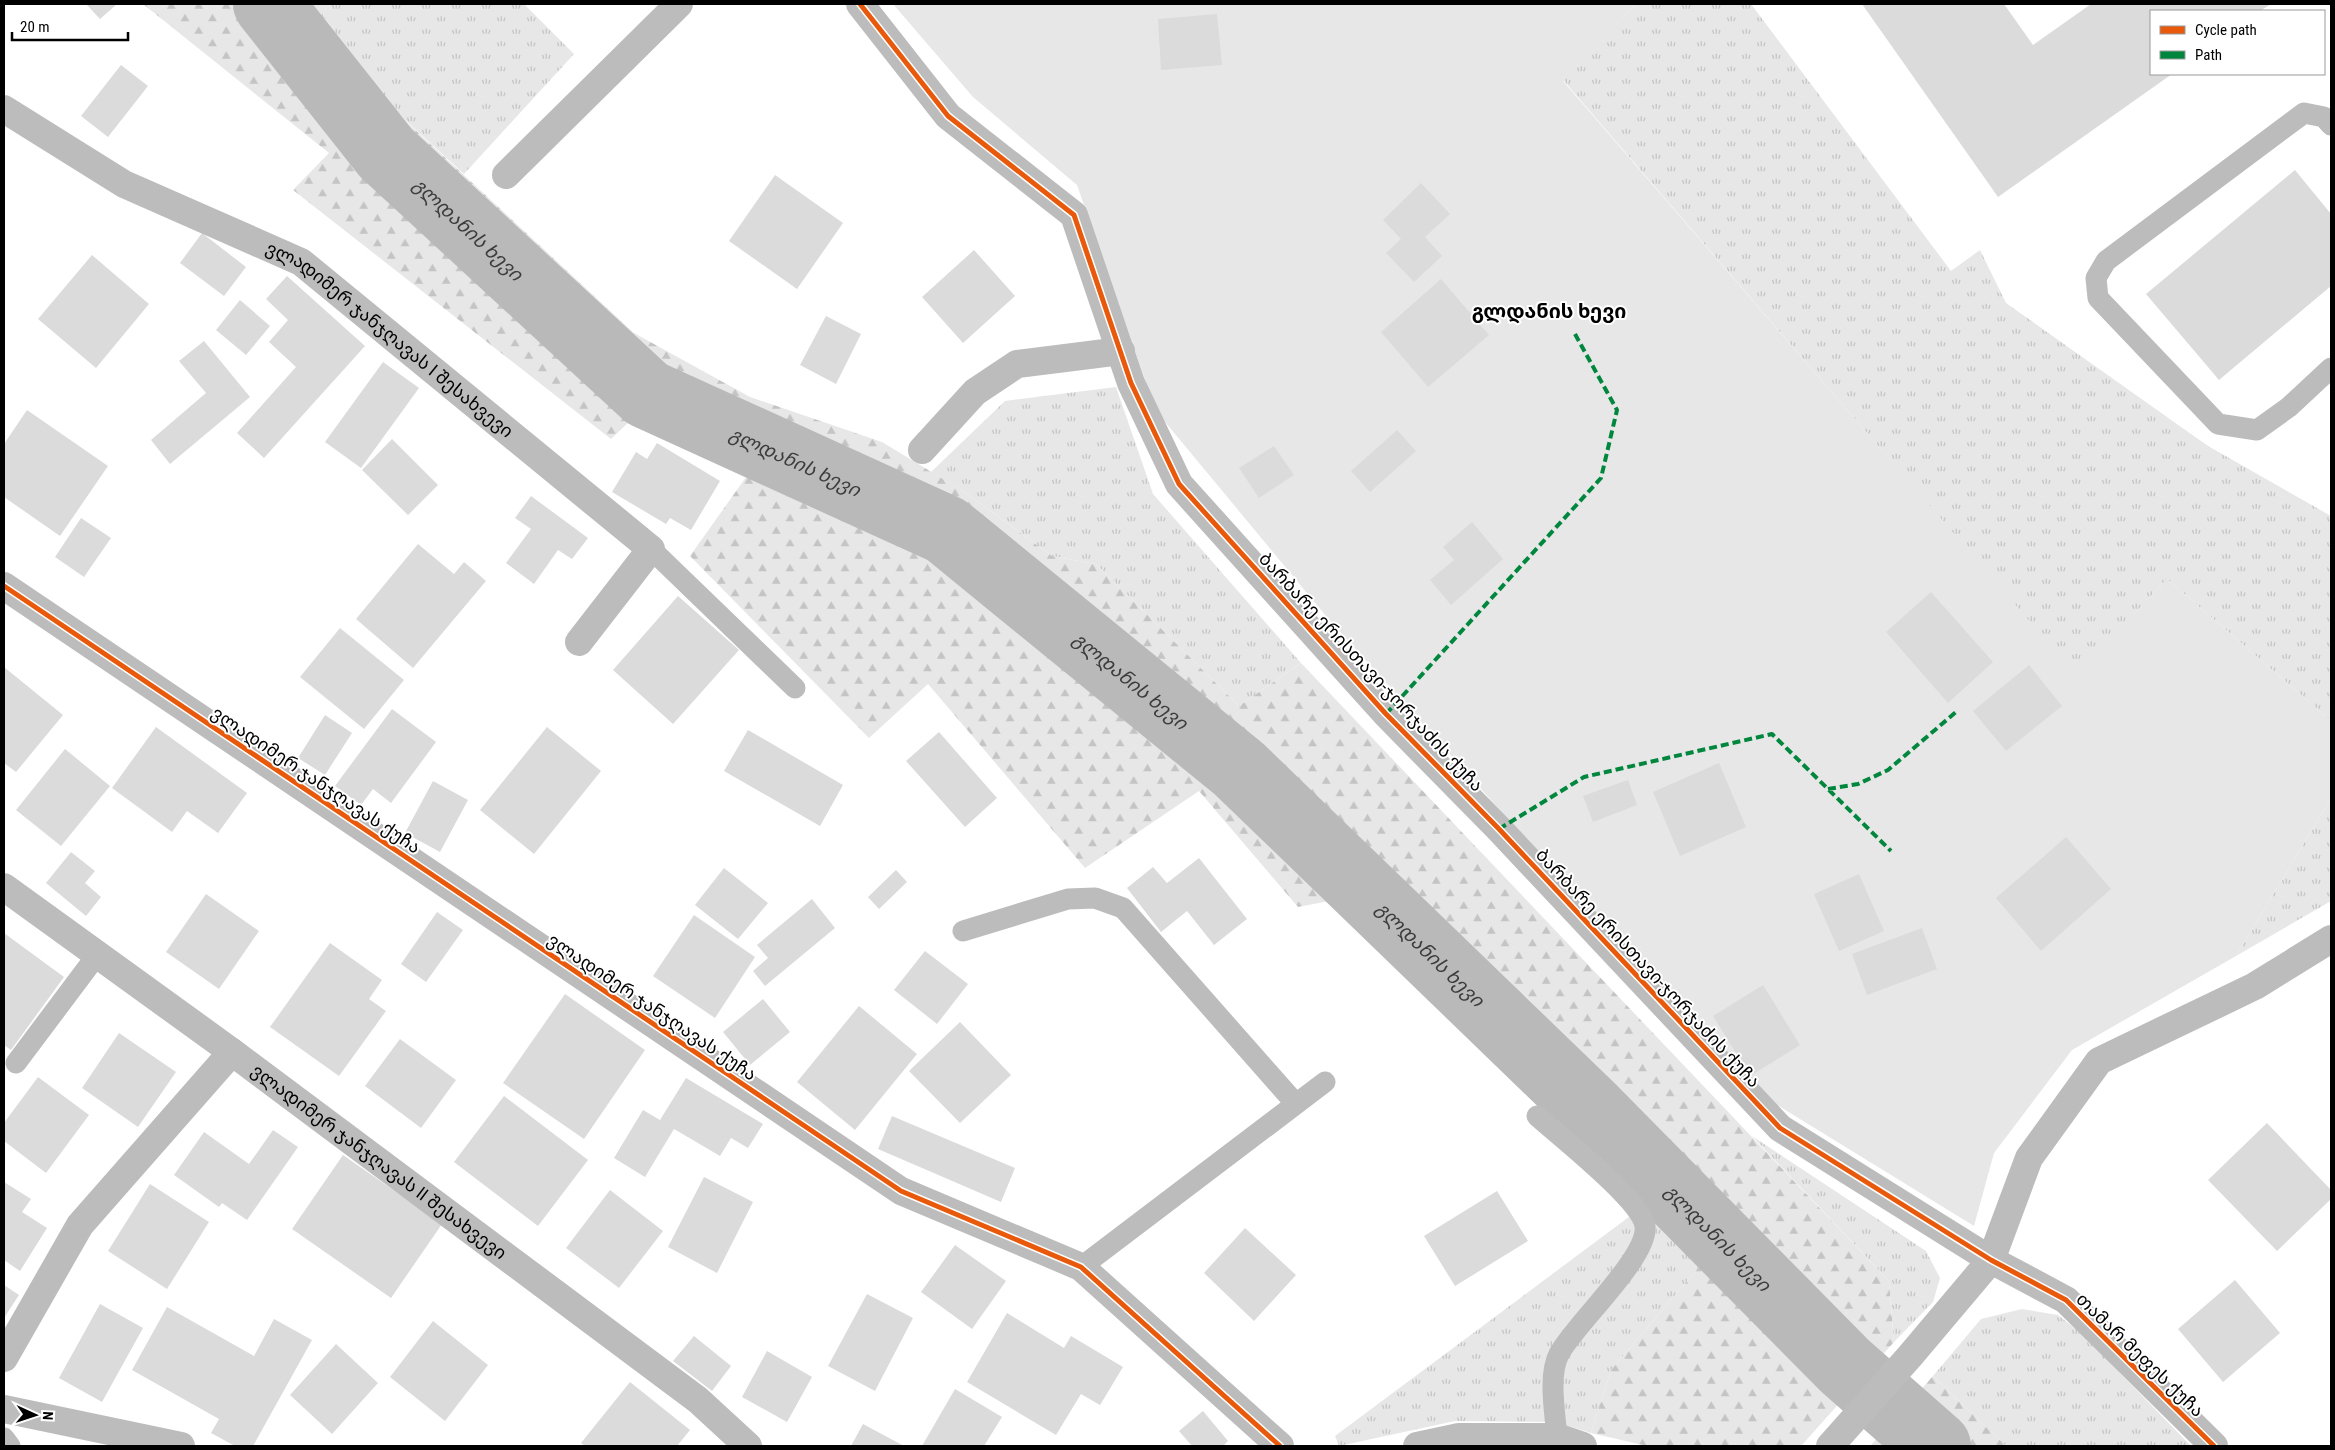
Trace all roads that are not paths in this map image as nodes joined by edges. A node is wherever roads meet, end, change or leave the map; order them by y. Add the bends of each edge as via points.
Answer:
1 (678, 4) edge
2 (860, 4) edge
3 (4, 109) edge
4 (2331, 125) edge
5 (506, 175) dead end
6 (1121, 351) junction
7 (2331, 368) edge
8 (922, 450) dead end
9 (651, 549) junction
10 (4, 586) edge
11 (578, 642) dead end
12 (795, 688) dead end
13 (4, 887) edge
14 (962, 931) dead end
15 (2331, 939) edge
16 (97, 954) junction
17 (232, 1052) junction
18 (16, 1063) dead end
19 (1325, 1082) dead end
20 (1296, 1104) junction
21 (1537, 1116) dead end
22 (1991, 1260) junction
23 (1081, 1267) junction
24 (4, 1358) edge
25 (4, 1408) edge
26 (1557, 1437) junction
27 (4, 1438) edge
28 (1838, 1438) edge
29 (10, 1446) edge
30 (181, 1446) edge
31 (748, 1446) edge
32 (1280, 1446) edge
33 (1418, 1446) edge
34 (1583, 1446) edge
35 (2214, 1446) edge

1 - 5 street
2 - 6 street, ბარბარე ერისთავი-ჯორჯაძის ქუჩა via 948,116 1074,215
3 - 9 street, ვლადიმერ ჯანჯღავას I შესახვევი via 124,184 301,262
4 - 7 lane via 2324,117 2304,113 2106,262 2096,278 2098,298 2218,424 2257,430 2289,407
6 - 8 street via 1017,364 975,392
6 - 22 street, ბარბარე ერისთავი-ჯორჯაძის ქუჩა via 1132,383 1179,484 1386,714 1499,829 1780,1128
9 - 11 street
9 - 12 lane
10 - 23 street, ვლადიმერ ჯანჯღავას ქუჩა via 901,1191
13 - 16 street, ვლადიმერ ჯანჯღავას II შესახვევი
14 - 20 lane via 1068,899 1096,898 1123,908
15 - 22 street via 2255,986 2099,1061 2029,1158
16 - 17 street, ვლადიმერ ჯანჯღავას II შესახვევი
16 - 18 lane
17 - 24 street via 80,1225
17 - 31 street, ვლადიმერ ჯანჯღავას II შესახვევი via 698,1400
19 - 20 lane
20 - 23 lane
21 - 26 lane via 1629,1198 1645,1226 1642,1244 1628,1265 1558,1355 1553,1372
22 - 28 street
22 - 35 street, თამარ მეფეს ქუჩა via 2066,1300
23 - 32 street, ვლადიმერ ჯანჯღავას ქუჩა
25 - 30 street
26 - 33 street via 1459,1437
26 - 34 street
27 - 29 lane

